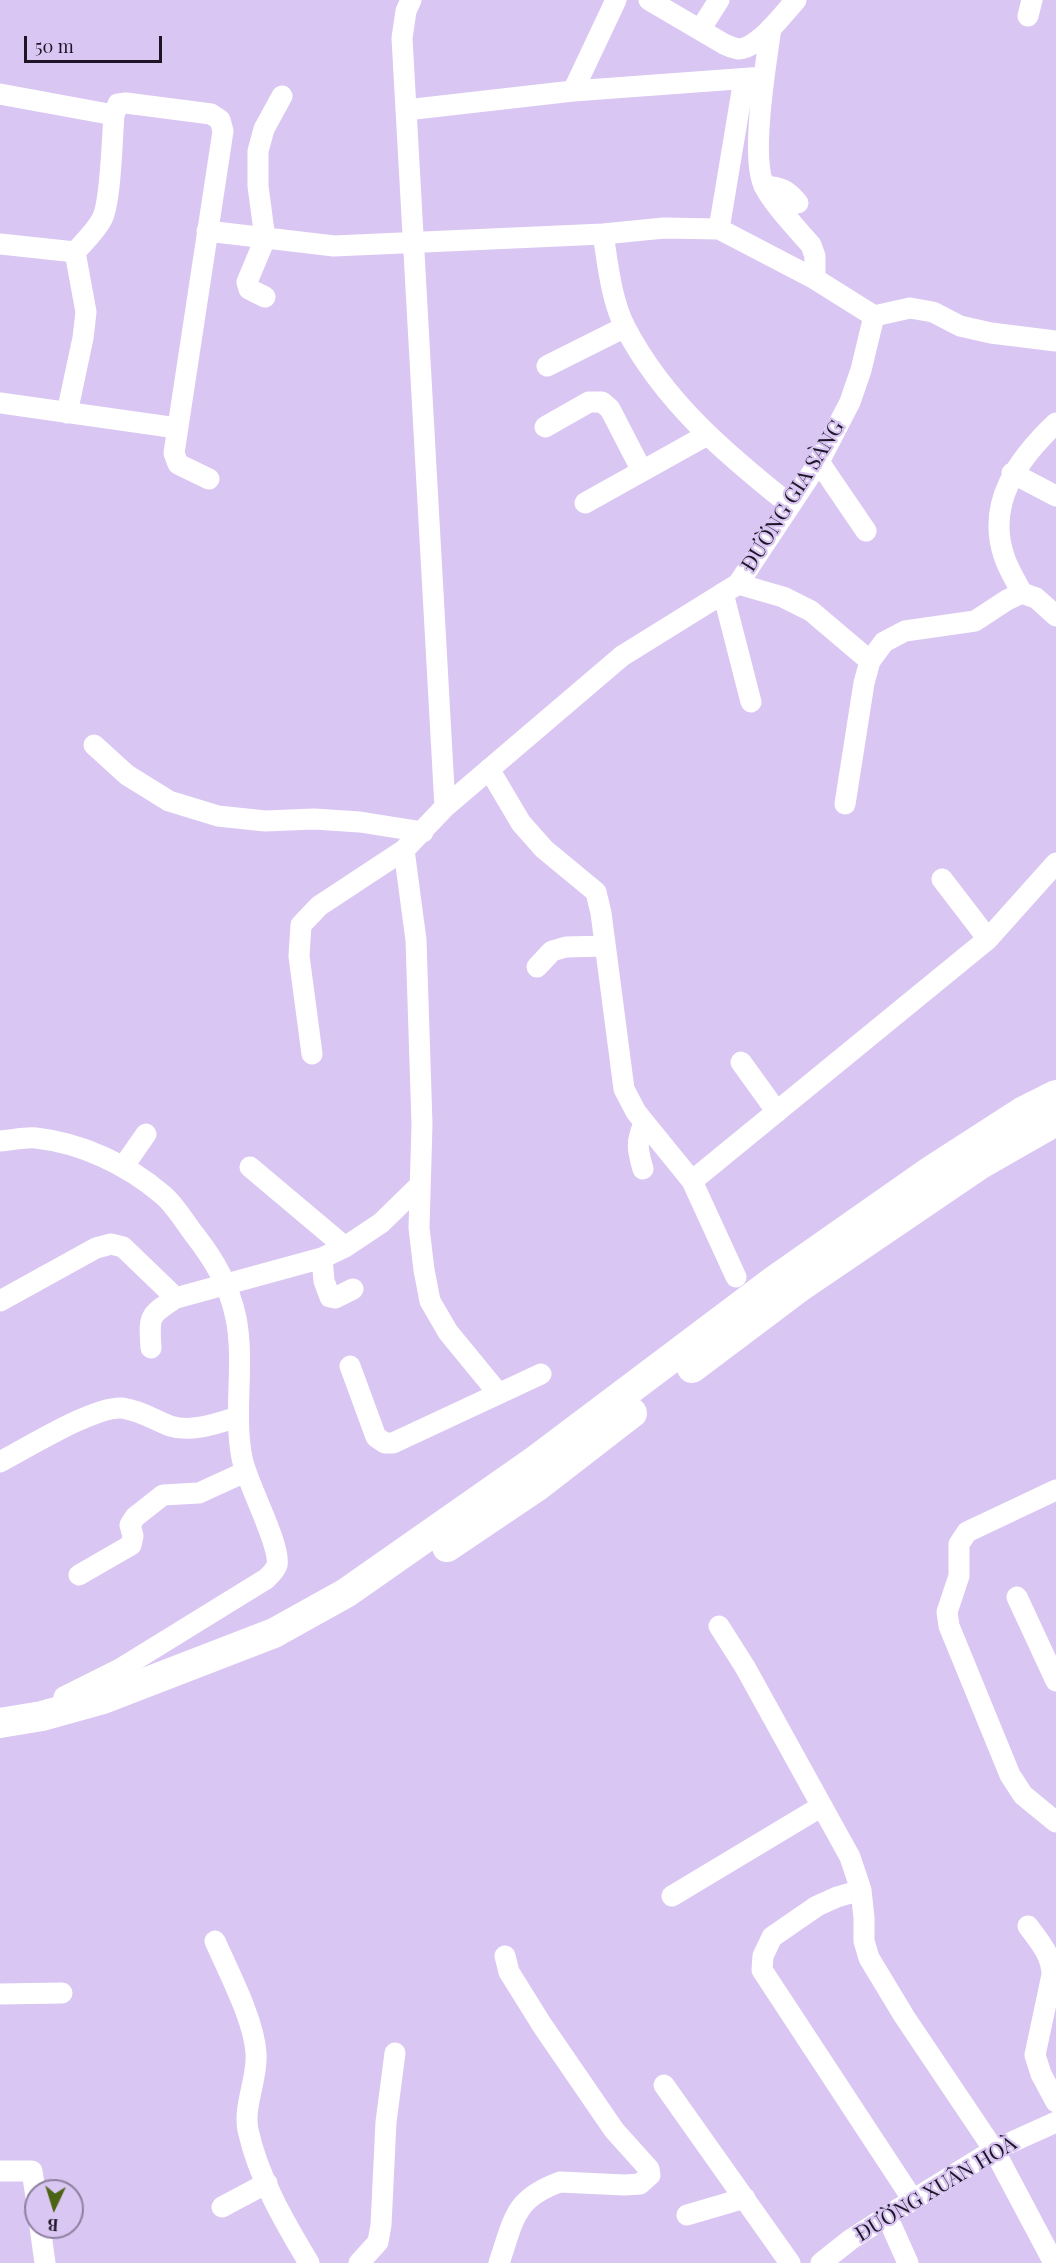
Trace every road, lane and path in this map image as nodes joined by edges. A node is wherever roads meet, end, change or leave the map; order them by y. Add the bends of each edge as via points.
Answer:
1 (411, 0) edge
2 (616, 0) edge
3 (649, 0) edge
4 (718, 0) edge
5 (796, 0) edge
6 (771, 28) junction
7 (700, 30) junction
8 (754, 78) junction
9 (573, 91) junction
10 (0, 94) edge
11 (282, 96) dead end
12 (406, 110) junction
13 (114, 115) junction
14 (764, 186) junction
15 (798, 203) dead end
16 (719, 229) junction
17 (797, 229) junction
18 (207, 231) junction
19 (603, 234) junction
20 (265, 239) junction
21 (415, 243) junction
22 (0, 244) edge
23 (75, 252) junction
24 (776, 257) junction
25 (815, 279) junction
26 (265, 297) dead end
27 (874, 316) junction
28 (625, 327) junction
29 (1056, 340) edge
30 (547, 366) dead end
31 (0, 403) edge
32 (67, 412) junction
33 (1056, 423) edge
34 (544, 427) dead end
35 (177, 429) junction
36 (707, 435) junction
37 (819, 462) junction
38 (642, 471) junction
39 (1012, 473) junction
40 (209, 479) dead end
41 (1056, 496) edge
42 (585, 503) dead end
43 (790, 505) junction
44 (866, 531) dead end
45 (731, 588) junction
46 (1022, 593) junction
47 (1056, 616) edge
48 (870, 661) junction
49 (750, 702) dead end
50 (94, 745) dead end
51 (489, 769) junction
52 (845, 804) dead end
53 (445, 807) junction
54 (423, 831) junction
55 (404, 850) junction
56 (1056, 863) edge
57 (942, 879) dead end
58 (988, 939) junction
59 (605, 946) junction
60 (537, 967) dead end
61 (312, 1054) dead end
62 (741, 1062) dead end
63 (1056, 1095) edge
64 (777, 1112) junction
65 (1056, 1121) edge
66 (644, 1123) junction
67 (146, 1134) dead end
68 (0, 1141) edge
69 (123, 1167) junction
70 (250, 1167) dead end
71 (644, 1168) dead end
72 (692, 1181) junction
73 (420, 1185) junction
74 (345, 1247) junction
75 (322, 1258) junction
76 (736, 1277) dead end
77 (227, 1284) junction
78 (352, 1289) dead end
79 (176, 1298) junction
80 (0, 1301) edge
81 (150, 1348) dead end
82 (350, 1366) dead end
83 (541, 1374) dead end
84 (498, 1393) junction
85 (238, 1417) junction
86 (0, 1462) edge
87 (245, 1472) junction
88 (1056, 1490) edge
89 (79, 1575) dead end
90 (1017, 1597) dead end
91 (719, 1626) dead end
92 (1056, 1681) edge
93 (64, 1697) dead end
94 (0, 1723) edge
95 (0, 1742) edge
96 (822, 1806) junction
97 (1056, 1822) edge
98 (861, 1890) junction
99 (672, 1896) dead end
100 (1028, 1926) dead end
101 (215, 1941) dead end
102 (505, 1956) dead end
103 (62, 1993) dead end
104 (0, 1994) edge
105 (395, 2053) dead end
106 (664, 2085) dead end
107 (1056, 2102) edge
108 (1056, 2122) edge
109 (994, 2150) junction
110 (0, 2171) edge
111 (33, 2179) edge
112 (267, 2183) junction
113 (745, 2198) junction
114 (913, 2200) junction
115 (222, 2207) dead end
116 (687, 2215) dead end
117 (887, 2216) junction
118 (42, 2239) edge
119 (45, 2263) edge
120 (309, 2263) edge
121 (359, 2263) edge
122 (499, 2263) edge
123 (790, 2263) edge
124 (821, 2263) edge
125 (908, 2263) edge
126 (1054, 2263) edge

1 - 12 street via 402,38
2 - 9 street
3 - 7 street
4 - 7 street
5 - 6 street
6 - 7 street via 750,46 737,49
6 - 8 street
8 - 9 street
8 - 14 street
8 - 16 street
9 - 12 street
10 - 13 street
11 - 20 street via 264,129 258,151
12 - 21 street
13 - 18 street via 118,104 126,103 211,114 220,120 223,131
13 - 23 street via 103,218
14 - 15 street via 788,191
14 - 17 street
16 - 19 street via 664,228
16 - 24 street
17 - 24 street
17 - 25 street via 815,256
18 - 20 street
18 - 35 street
19 - 21 street
19 - 28 street via 612,292
20 - 21 street via 334,246
20 - 26 street via 247,282 249,289
21 - 53 street
22 - 23 street
23 - 32 street via 86,312
24 - 25 street
25 - 27 street
27 - 29 street via 910,308 991,333
27 - 37 street, ĐƯỜNG GIA SÀNG via 850,402
28 - 30 street
28 - 36 street via 656,375
31 - 32 street
32 - 35 street
33 - 39 street
34 - 38 street via 589,402 602,402 610,409
35 - 40 street via 174,453 178,464
36 - 38 street
36 - 43 street
37 - 43 street, ĐƯỜNG GIA SÀNG
37 - 44 street
38 - 42 street
39 - 41 street
39 - 46 street via 1001,500 998,529 1004,556
43 - 45 street, ĐƯỜNG GIA SÀNG
45 - 48 street via 783,597 811,610
45 - 49 street
45 - 51 street, ĐƯỜNG GIA SÀNG via 622,657
46 - 47 street via 1036,598
46 - 48 street via 975,621 905,631 884,642
48 - 52 street
50 - 54 street via 127,776 169,801 218,816 265,821 348,821
51 - 53 street, ĐƯỜNG GIA SÀNG
51 - 59 street via 520,822 544,849 596,892
53 - 54 street, ĐƯỜNG GIA SÀNG
54 - 55 street, ĐƯỜNG GIA SÀNG
55 - 61 street, ĐƯỜNG GIA SÀNG via 319,906 301,925 299,956
55 - 73 street via 416,940
56 - 58 street
57 - 58 street
58 - 64 street
59 - 60 street via 552,951
59 - 66 street via 624,1089
62 - 64 street
63 - 94 highway via 941,1164 832,1239 536,1460 346,1593 274,1633 103,1699
64 - 72 street
65 - 95 highway via 979,1165 811,1280 539,1485 343,1615 263,1657 203,1682 55,1729
66 - 71 street via 637,1149
66 - 72 street
67 - 69 street
68 - 69 street via 35,1138 82,1148
69 - 77 street via 164,1196
70 - 74 street
72 - 76 street
73 - 74 street via 381,1223
73 - 84 street via 419,1227 430,1301 448,1332
74 - 75 street
75 - 77 street
75 - 78 street via 330,1297
77 - 79 street
77 - 85 street via 240,1355
79 - 80 street via 123,1247 111,1244 96,1248
79 - 81 street via 155,1311
82 - 84 street via 376,1437 385,1443 393,1443
83 - 84 street
85 - 86 street via 200,1428 173,1427 122,1408 93,1414
85 - 87 street
87 - 89 street via 199,1494 163,1495 135,1517 130,1525 134,1536 131,1545
87 - 93 street via 268,1528 276,1568 266,1579 129,1663
88 - 97 street via 967,1532 958,1544 958,1576 947,1612 949,1626 1010,1775 1023,1795
90 - 92 street
91 - 96 street
96 - 98 street via 850,1857
96 - 99 street
98 - 109 street via 869,1958
98 - 114 street via 817,1906 772,1937 763,1956 762,1970
100 - 107 street via 1052,1965 1035,2055
101 - 112 street via 254,2038 256,2072 247,2128
102 - 122 street via 509,1972 542,2025 650,2175 640,2184 560,2182 525,2200
103 - 104 street
105 - 121 street via 386,2122 381,2225 378,2242
106 - 113 street
108 - 109 street, ĐƯỜNG XUÂN HOÀ
109 - 114 street, ĐƯỜNG XUÂN HOÀ
109 - 126 street
110 - 111 street via 32,2171
112 - 115 street
112 - 120 street
113 - 116 street
113 - 123 street
114 - 117 street, ĐƯỜNG XUÂN HOÀ
117 - 124 street, ĐƯỜNG XUÂN HOÀ
117 - 125 street
118 - 119 street

